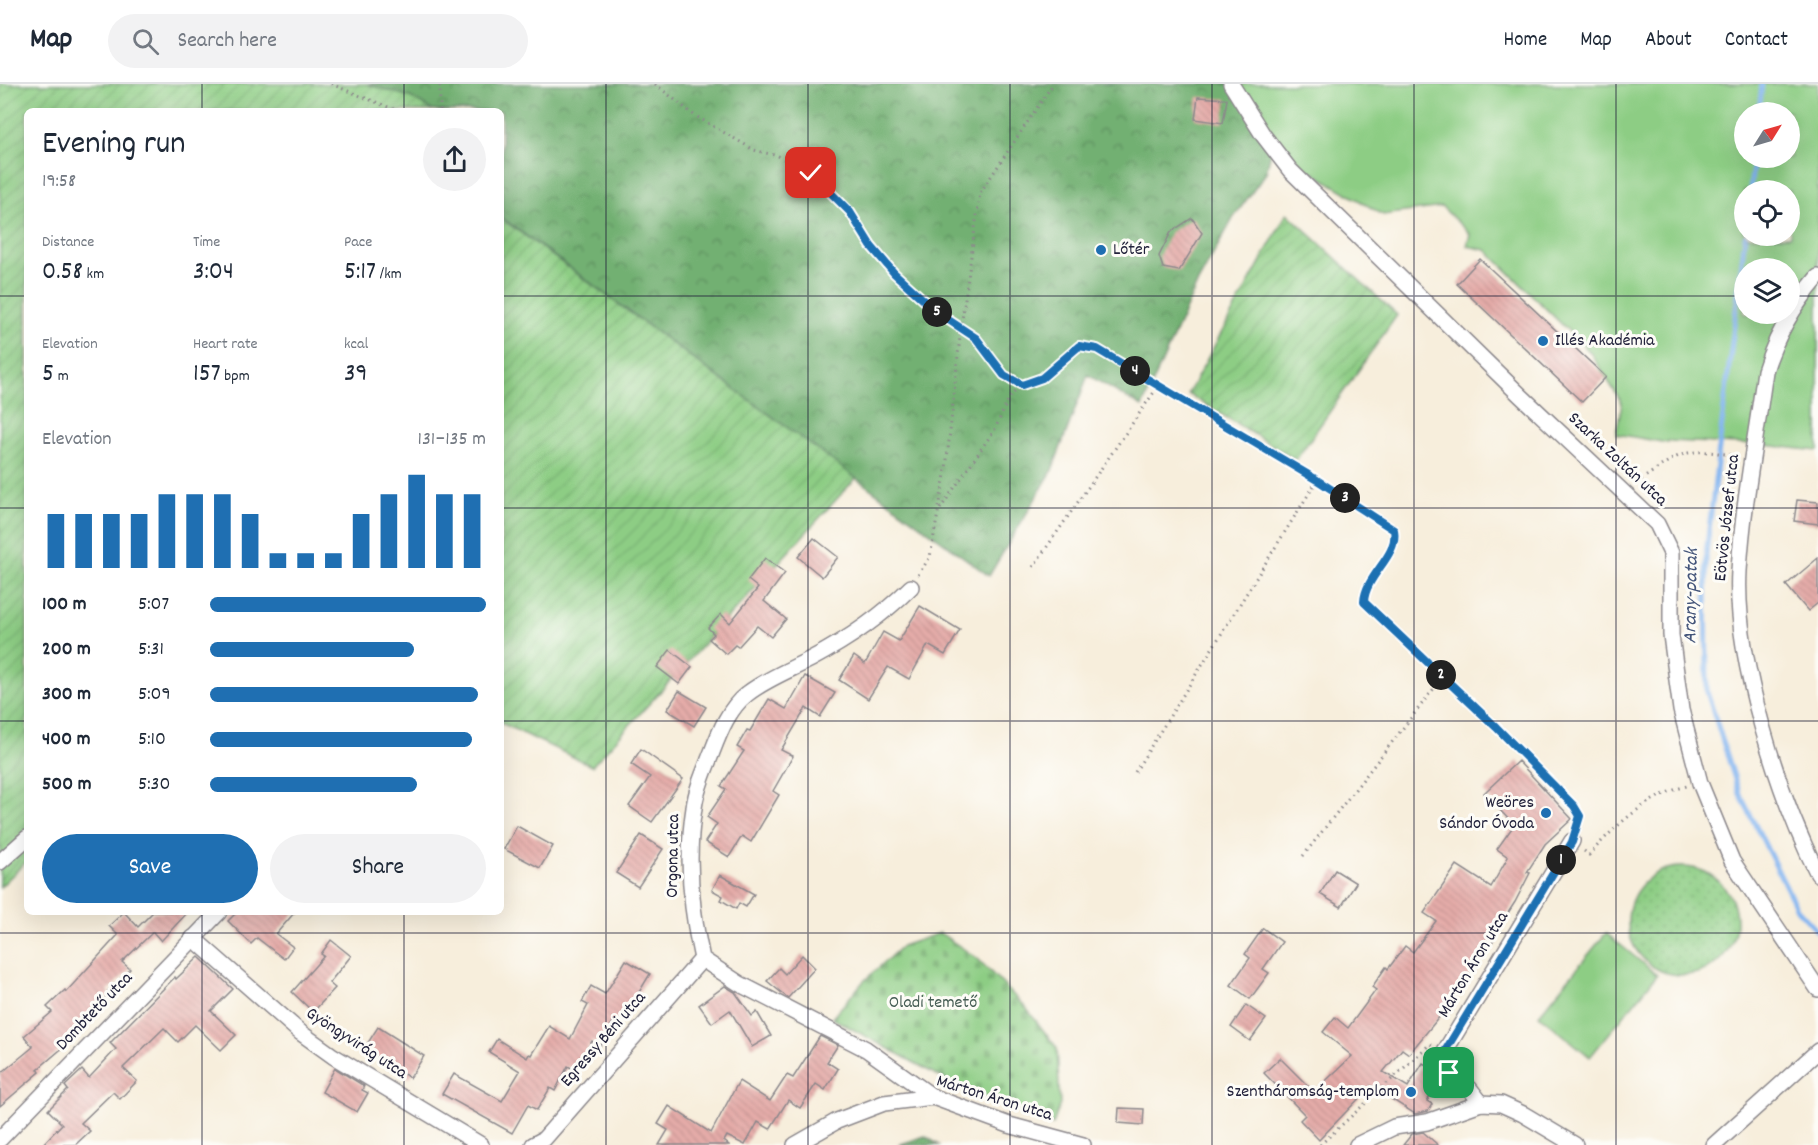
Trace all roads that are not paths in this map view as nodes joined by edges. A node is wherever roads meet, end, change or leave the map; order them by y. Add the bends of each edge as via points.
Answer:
1 (1231, 84) edge
2 (1818, 277) edge
3 (911, 587) road end
4 (24, 841) edge
5 (1572, 842) road end
6 (0, 862) edge
7 (1818, 874) edge
8 (216, 915) edge
9 (193, 938) junction
10 (702, 958) junction
11 (1818, 989) edge
12 (1818, 1051) edge
13 (933, 1097) junction
14 (1481, 1103) junction
15 (1735, 1126) junction
16 (0, 1139) edge
17 (481, 1145) edge
18 (534, 1145) edge
19 (795, 1145) edge
20 (1083, 1145) edge
21 (1357, 1145) edge
22 (1575, 1145) edge
23 (1714, 1145) edge
24 (1725, 1145) edge

1 - 11 street, Szarka Zoltán utca via 1290,170 1657,524 1671,553 1672,645 1681,710 1700,783 1732,861
2 - 7 street, Eötvös József utca via 1785,320 1765,371 1739,572 1740,624 1752,684 1790,809
3 - 10 street, Orgona utca via 862,630 746,694 720,730 693,819 693,922
4 - 6 street
5 - 14 street, Márton Áron utca via 1445,1051 1449,1073
8 - 9 street, Dombtető utca
9 - 16 street, Dombtető utca
9 - 17 street, Gyöngyvirág utca via 300,1034
10 - 13 street via 740,984 866,1049
10 - 18 street, Egressy Béni utca
12 - 15 street
13 - 19 street, Márton Áron utca via 884,1103 837,1121
13 - 20 street, Márton Áron utca via 1009,1125
14 - 21 street via 1427,1122 1394,1127
14 - 22 street via 1501,1104
15 - 23 street
15 - 24 street

